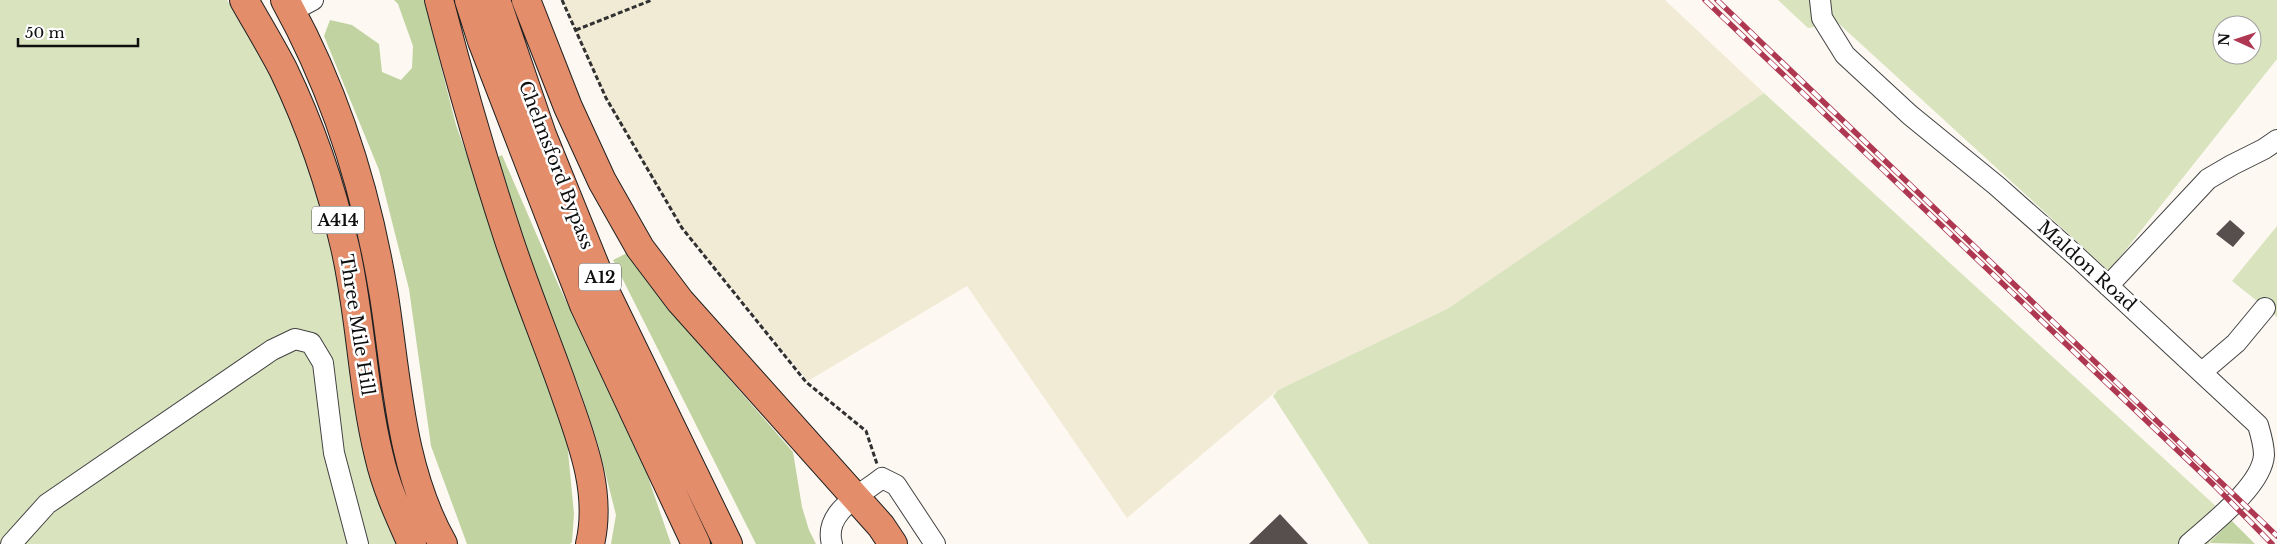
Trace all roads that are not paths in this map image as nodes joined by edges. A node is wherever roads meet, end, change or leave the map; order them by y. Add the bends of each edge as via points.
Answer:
1 (244, 0) edge
2 (439, 0) edge
3 (469, 0) edge
4 (496, 0) edge
5 (526, 0) edge
6 (1820, 0) edge
7 (297, 4) edge
8 (2277, 140) edge
9 (2108, 286) junction
10 (2265, 308) dead end
11 (2202, 372) junction
12 (856, 498) junction
13 (11, 544) edge
14 (358, 544) edge
15 (412, 544) edge
16 (443, 544) edge
17 (590, 544) edge
18 (696, 544) edge
19 (728, 544) edge
20 (832, 544) edge
21 (893, 544) edge
22 (935, 544) edge
23 (2190, 544) edge

1 - 15 highway, Three Mile Hill / A414 via 290,86 325,175 352,280 379,456 388,489
2 - 17 highway via 474,131 587,458 594,508
3 - 18 highway, Chelmsford Bypass / A12 via 584,305
4 - 19 highway, Chelmsford Bypass / A12 via 542,135 606,293
5 - 12 highway, A12 via 568,107 602,181 640,248 680,300
6 - 9 street, Maldon Road via 1822,18 1845,55
7 - 16 highway, Three Mile Hill / A414 via 349,146 376,253 403,428 416,478
8 - 9 street via 2208,180
9 - 11 street, Maldon Road
10 - 11 street via 2236,342
11 - 23 street, Maldon Road via 2258,425 2264,456 2260,472 2250,485
12 - 20 street via 836,516 831,528
12 - 21 highway, A12
12 - 22 street via 882,478 896,485
13 - 14 street via 47,504 272,350 295,339 311,343 323,363 334,453

